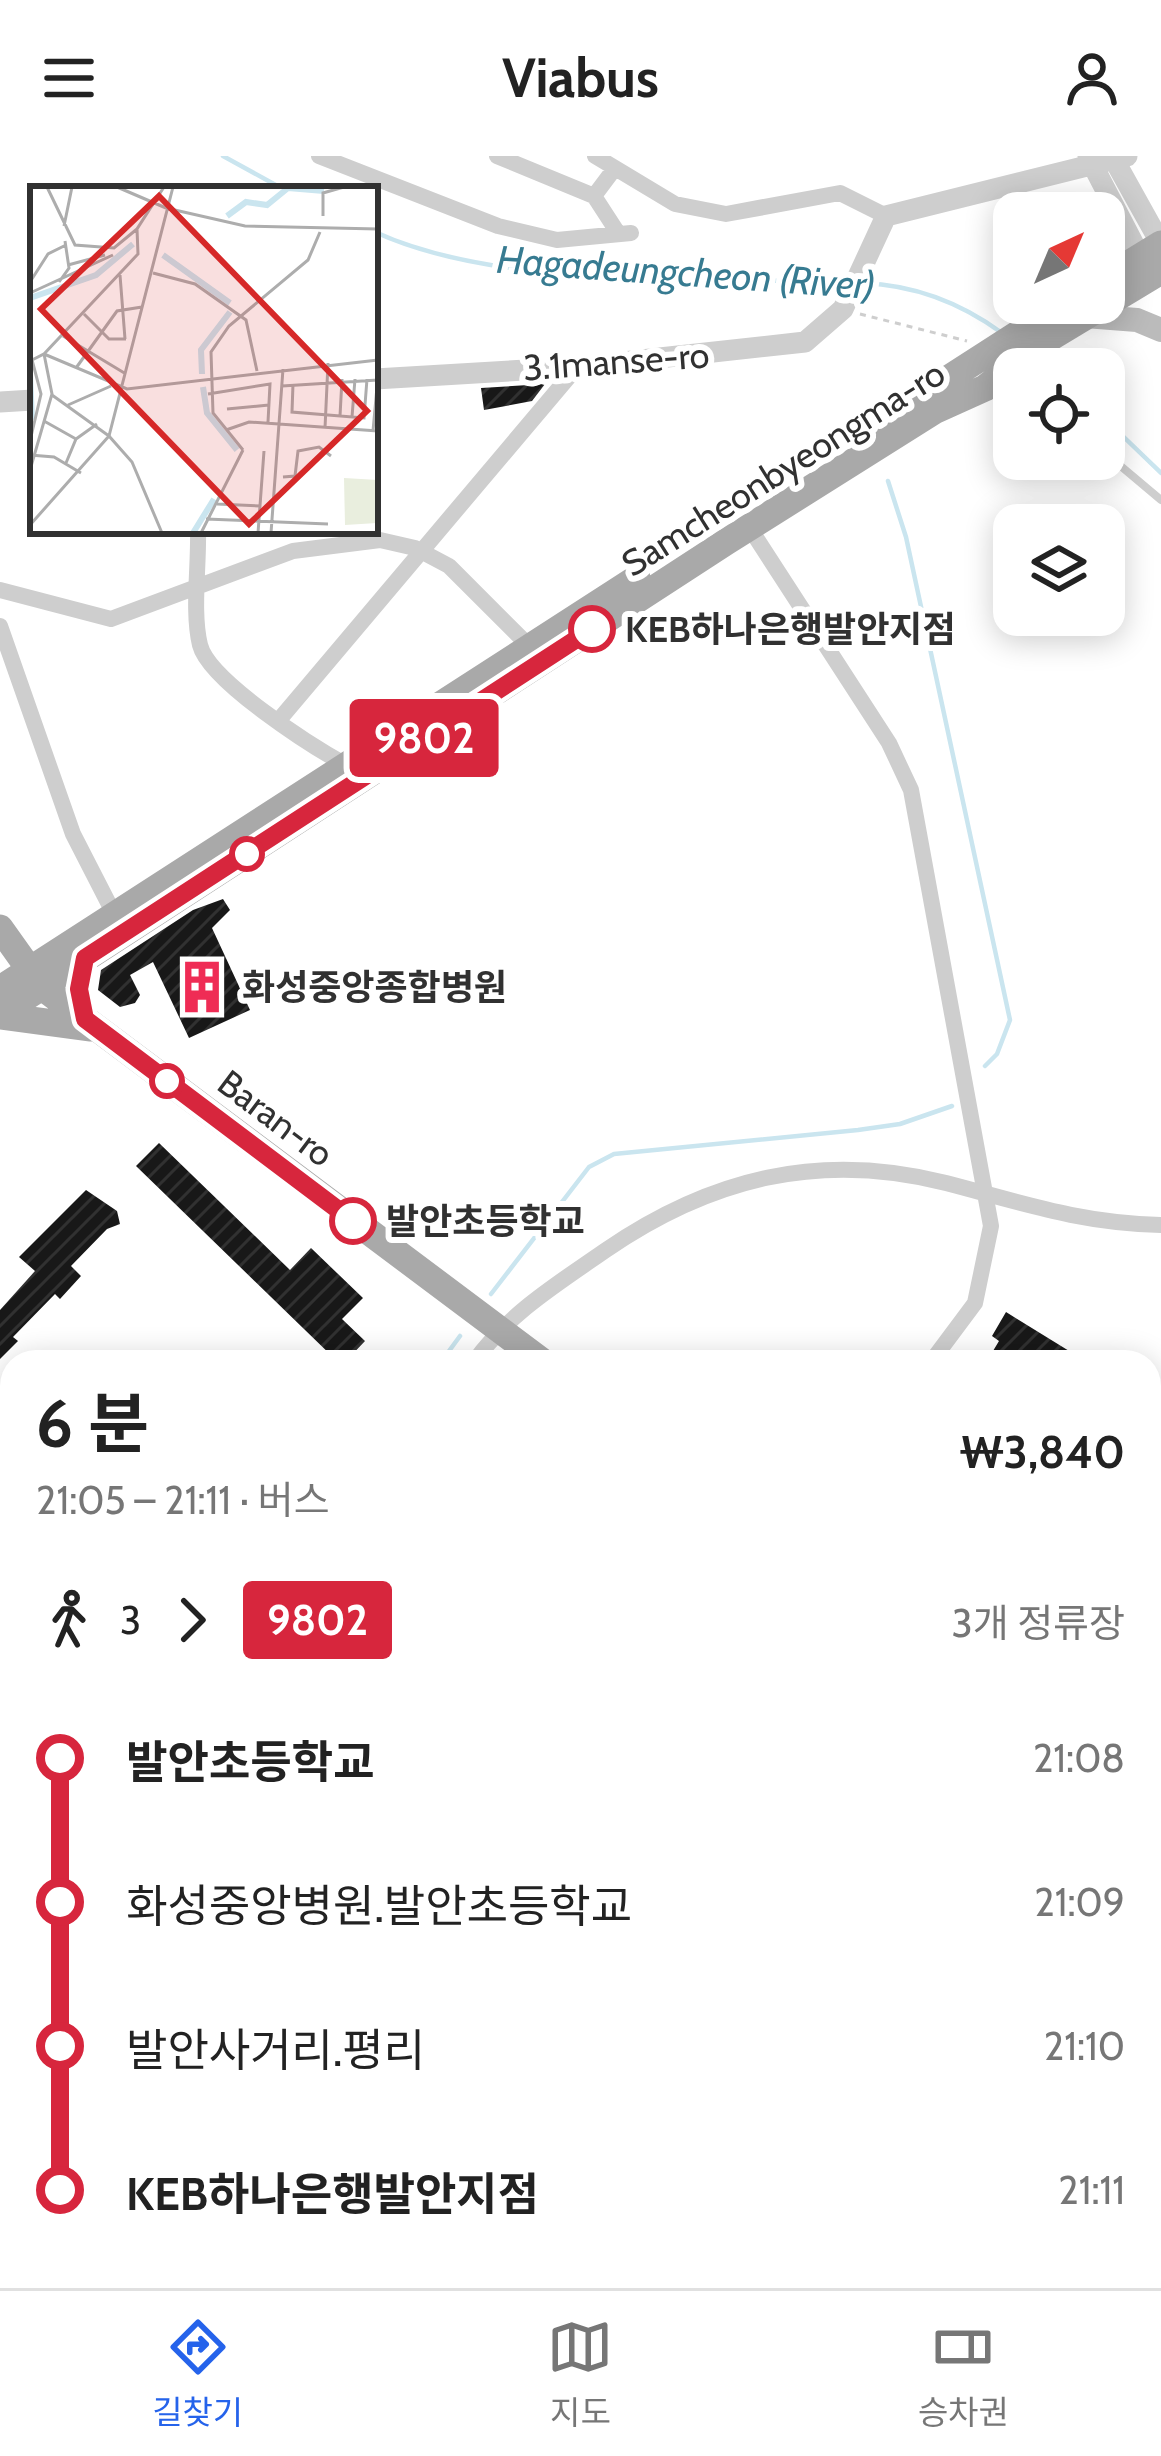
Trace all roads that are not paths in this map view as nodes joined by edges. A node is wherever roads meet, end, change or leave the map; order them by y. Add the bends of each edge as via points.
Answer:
1 (319, 156) edge
2 (497, 156) edge
3 (595, 156) edge
4 (1106, 158) edge
5 (615, 168) junction
6 (594, 196) junction
7 (886, 216) junction
8 (1156, 262) edge
9 (1125, 272) edge
10 (1125, 280) edge
11 (1125, 318) edge
12 (1053, 324) edge
13 (1161, 330) edge
14 (577, 367) junction
15 (990, 372) edge
16 (378, 379) edge
17 (30, 400) edge
18 (0, 402) edge
19 (1125, 470) edge
20 (1161, 500) edge
21 (749, 527) junction
22 (198, 534) edge
23 (424, 553) junction
24 (200, 584) junction
25 (0, 590) edge
26 (0, 626) edge
27 (529, 646) junction
28 (279, 720) junction
29 (346, 765) junction
30 (113, 912) junction
31 (0, 928) edge
32 (85, 958) junction
33 (34, 979) junction
34 (0, 989) edge
35 (0, 1015) edge
36 (93, 1026) junction
37 (985, 1196) junction
38 (1161, 1225) edge
39 (497, 1330) junction
40 (483, 1350) edge
41 (526, 1350) edge
42 (940, 1350) edge

1 - 6 street via 498,226 557,240 625,233
2 - 6 street
3 - 5 street
4 - 7 street
4 - 8 street
5 - 6 street
5 - 7 street via 675,204 726,214 840,194
7 - 14 street, 3.1manse-ro via 840,313 805,342
8 - 9 main road
8 - 10 main road
11 - 13 main road
12 - 15 main road
14 - 16 street, 3.1manse-ro
14 - 23 street
15 - 21 main road, Samcheonbyeongma-ro
15 - 27 main road, Samcheonbyeongma-ro
17 - 18 street
19 - 20 lane
21 - 32 main road, Samcheonbyeongma-ro
21 - 37 street via 911,790
22 - 24 street
23 - 24 street via 380,540 333,542
23 - 27 street via 466,578
23 - 28 street
24 - 25 street via 111,619
24 - 28 street via 200,646
26 - 30 street via 73,834
27 - 29 main road, Samcheonbyeongma-ro
28 - 29 street
29 - 30 main road, Samcheonbyeongma-ro
30 - 33 main road, Samcheonbyeongma-ro
31 - 33 main road
32 - 33 main road, Samcheonbyeongma-ro
32 - 36 main road via 79,989
33 - 34 main road, Samcheonbyeongma-ro
33 - 35 main road, Samcheonbyeongma-ro
33 - 36 main road, Baran-ro
35 - 36 main road
36 - 39 main road, Baran-ro
37 - 38 street via 1095,1224
37 - 39 street via 874,1171 791,1173 712,1190 653,1218
37 - 42 street via 991,1226 975,1303
39 - 40 street
39 - 41 main road, Baran-ro

